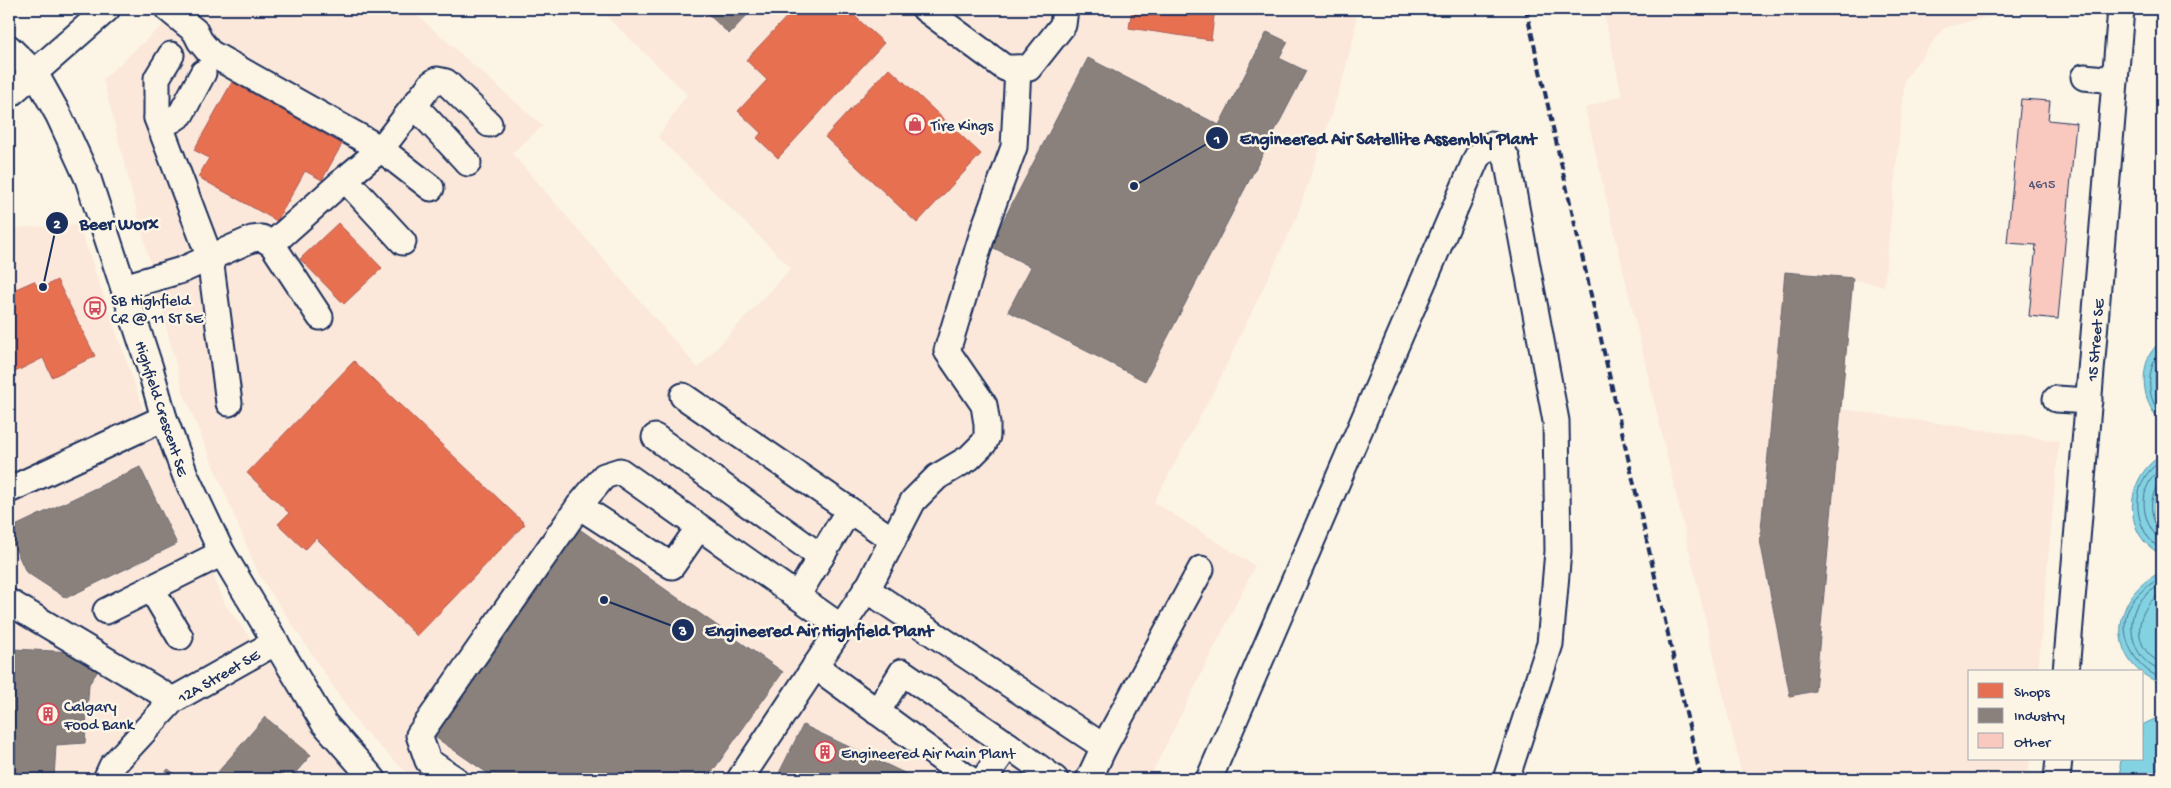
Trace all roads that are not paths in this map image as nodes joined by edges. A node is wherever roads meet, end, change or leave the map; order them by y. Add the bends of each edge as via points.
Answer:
1 (107, 9) edge
2 (168, 9) edge
3 (925, 9) edge
4 (1065, 9) edge
5 (2121, 9) edge
6 (9, 48) edge
7 (171, 55) dead end
8 (1018, 68) junction
9 (35, 73) junction
10 (203, 73) dead end
11 (2084, 77) dead end
12 (2115, 80) junction
13 (9, 95) edge
14 (415, 106) junction
15 (157, 118) junction
16 (489, 124) dead end
17 (381, 149) junction
18 (468, 163) dead end
19 (345, 179) junction
20 (431, 188) dead end
21 (403, 242) dead end
22 (272, 244) junction
23 (210, 258) junction
24 (124, 287) junction
25 (320, 317) dead end
26 (684, 396) dead end
27 (2056, 399) dead end
28 (2089, 401) junction
29 (229, 403) dead end
30 (164, 418) junction
31 (655, 437) dead end
32 (9, 490) edge
33 (579, 506) junction
34 (849, 510) junction
35 (699, 527) junction
36 (893, 540) junction
37 (222, 553) junction
38 (821, 557) junction
39 (1201, 569) dead end
40 (152, 588) junction
41 (866, 589) junction
42 (797, 596) junction
43 (9, 602) edge
44 (106, 611) dead end
45 (841, 627) junction
46 (180, 637) dead end
47 (276, 642) junction
48 (815, 666) junction
49 (2066, 670) edge
50 (174, 700) junction
51 (877, 712) junction
52 (1008, 745) junction
53 (1104, 747) junction
54 (2059, 760) edge
55 (106, 779) edge
56 (373, 779) edge
57 (454, 779) edge
58 (740, 779) edge
59 (969, 779) edge
60 (984, 779) edge
61 (1055, 779) edge
62 (1089, 779) edge
63 (1209, 779) edge
64 (1506, 779) edge
65 (2058, 779) edge

1 - 9 street
2 - 17 street via 195,31 210,53
3 - 8 street via 1005,68
4 - 8 street via 1063,25 1029,68
5 - 12 street, 15 Street SE
6 - 9 street, Highfield Crescent SE
7 - 15 street via 157,78
8 - 36 street via 1014,148 985,226 946,351 984,405 987,436 969,458 937,477 913,501
9 - 13 street
9 - 24 street, Highfield Crescent SE via 88,179
10 - 15 street via 182,114 172,120
11 - 12 street
12 - 28 street, 15 Street SE
14 - 16 street via 437,80 446,82
14 - 17 street
14 - 18 street
15 - 23 street
17 - 19 street
17 - 20 street
19 - 21 street
19 - 22 street
22 - 23 street via 262,238 252,239
22 - 25 street
23 - 24 street
23 - 29 street
24 - 30 street, Highfield Crescent SE
26 - 34 street
27 - 28 street
28 - 49 street, 15 Street SE
30 - 32 street
30 - 37 street, Highfield Crescent SE via 186,477
31 - 38 street
33 - 35 street via 604,476 620,471
33 - 35 street via 672,566
33 - 57 street via 419,736 428,761
34 - 36 street
34 - 38 street
35 - 42 street
36 - 41 street
37 - 40 street
37 - 47 street, Highfield Crescent SE
38 - 42 street
39 - 53 street
40 - 44 street
40 - 46 street
41 - 45 street
41 - 53 street
42 - 45 street
43 - 50 street
45 - 48 street
47 - 50 street, 12A Street SE
47 - 56 street, Highfield Crescent SE via 324,723
48 - 51 street
48 - 58 street
50 - 55 street, 12A Street SE via 112,766
51 - 52 street via 902,672
51 - 59 street
52 - 60 street
52 - 61 street
53 - 62 street
54 - 65 street
63 - 64 street via 1477,158 1492,145 1501,148 1507,160 1556,420 1558,551 1550,644

